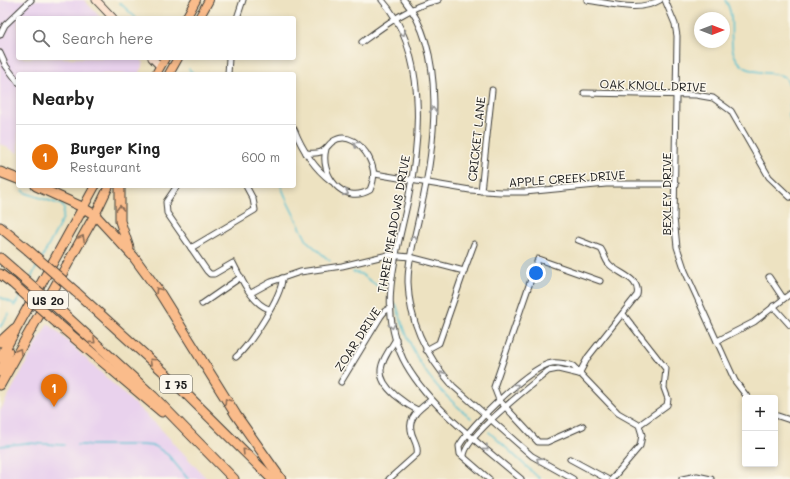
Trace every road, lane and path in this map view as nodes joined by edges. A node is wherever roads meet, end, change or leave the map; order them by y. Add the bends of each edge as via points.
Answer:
1 (31, 0) edge
2 (96, 0) edge
3 (196, 0) edge
4 (209, 0) edge
5 (243, 0) edge
6 (382, 0) edge
7 (404, 0) edge
8 (438, 0) edge
9 (587, 0) edge
10 (660, 0) edge
11 (665, 0) edge
12 (412, 10) junction
13 (111, 16) edge
14 (187, 16) edge
15 (200, 16) edge
16 (239, 16) edge
17 (396, 18) junction
18 (0, 35) edge
19 (362, 42) dead end
20 (0, 53) edge
21 (154, 60) edge
22 (164, 60) edge
23 (177, 60) edge
24 (229, 60) edge
25 (161, 70) edge
26 (170, 72) edge
27 (228, 72) edge
28 (16, 79) edge
29 (492, 90) dead end
30 (584, 93) dead end
31 (677, 94) junction
32 (296, 133) edge
33 (326, 149) junction
34 (306, 153) junction
35 (0, 172) edge
36 (375, 174) junction
37 (16, 178) edge
38 (412, 179) junction
39 (331, 181) junction
40 (426, 182) junction
41 (676, 184) junction
42 (40, 188) edge
43 (94, 188) edge
44 (108, 188) edge
45 (120, 188) edge
46 (175, 188) edge
47 (247, 188) edge
48 (481, 191) junction
49 (790, 197) edge
50 (83, 208) junction
51 (95, 215) junction
52 (0, 227) edge
53 (578, 240) dead end
54 (474, 244) dead end
55 (191, 248) junction
56 (133, 256) junction
57 (395, 256) junction
58 (410, 257) junction
59 (0, 258) edge
60 (464, 271) junction
61 (0, 274) edge
62 (769, 277) dead end
63 (241, 278) junction
64 (282, 278) junction
65 (600, 281) dead end
66 (251, 293) junction
67 (790, 294) edge
68 (783, 298) junction
69 (202, 304) dead end
70 (773, 306) junction
71 (390, 308) junction
72 (269, 309) junction
73 (623, 314) junction
74 (790, 325) edge
75 (18, 326) junction
76 (396, 339) junction
77 (10, 340) junction
78 (717, 341) junction
79 (0, 342) edge
80 (426, 350) junction
81 (236, 357) dead end
82 (0, 358) edge
83 (0, 372) edge
84 (579, 374) junction
85 (341, 382) dead end
86 (0, 385) edge
87 (746, 395) edge
88 (431, 400) junction
89 (499, 400) junction
90 (506, 406) junction
91 (418, 410) junction
92 (485, 415) junction
93 (778, 416) edge
94 (490, 420) junction
95 (790, 420) edge
96 (639, 425) junction
97 (583, 426) dead end
98 (468, 433) junction
99 (475, 439) junction
100 (202, 445) junction
101 (464, 458) junction
102 (570, 459) dead end
103 (234, 479) edge
104 (272, 479) edge
105 (281, 479) edge
106 (389, 479) edge
107 (489, 479) edge
108 (522, 479) edge
109 (573, 479) edge
110 (606, 479) edge
111 (612, 479) edge
112 (682, 479) edge
113 (711, 479) edge

1 - 18 street via 5,25
2 - 13 street
3 - 14 main road
4 - 15 main road
5 - 16 street
6 - 17 street, THREE MEADOWS DRIVE
7 - 12 street, THREE MEADOWS DRIVE
8 - 12 street
9 - 10 street via 632,7 649,5
11 - 31 street, BEXLEY DRIVE via 677,36
12 - 17 street
40 -> 12 street, THREE MEADOWS DRIVE via 433,124 431,70 426,40
17 - 19 street
17 -> 38 street, THREE MEADOWS DRIVE via 407,43 415,83 417,139
20 - 28 street
21 - 25 street
22 - 25 main road
23 - 26 main road
24 - 27 street
29 - 48 street, CRICKET LANE
30 - 31 street, OAK KNOLL DRIVE
31 - 41 street, BEXLEY DRIVE
31 - 49 street, OAK KNOLL DRIVE via 705,96 725,105 736,118 769,177
32 - 34 street
33 - 34 street via 316,154
36 -> 33 street via 366,152 350,139 334,140
33 - 39 street via 326,164
34 - 39 street
35 - 37 highway
36 - 38 street, APPLE CREEK DRIVE
39 -> 36 street via 346,194 359,195 370,190
38 - 40 street, APPLE CREEK DRIVE
38 - 57 street, THREE MEADOWS DRIVE
40 - 48 street, APPLE CREEK DRIVE
58 -> 40 street, THREE MEADOWS DRIVE
41 - 48 street, APPLE CREEK DRIVE via 606,184 525,192
41 - 78 street, BEXLEY DRIVE via 674,218 677,247 685,271
42 - 50 highway
43 - 50 main road, US 20
44 - 51 main road, US 20
56 -> 45 highway via 125,241 120,221
46 - 55 street via 166,202 166,209
47 - 55 street via 255,210
50 - 51 highway
50 - 75 highway, US 20
51 - 56 highway
86 -> 51 highway, US 20
104 -> 52 highway, I 75, bridge via 166,374
53 - 73 street via 601,249 608,263 638,286 637,295
54 - 60 street
55 - 63 street via 210,274 233,264
105 -> 56 highway via 236,415 158,290
57 - 58 street
57 - 64 street via 383,255
57 - 71 street, THREE MEADOWS DRIVE
58 - 60 street
58 - 80 street, THREE MEADOWS DRIVE via 408,283 411,304
59 -> 100 highway, I 75, bridge via 153,396
60 - 80 street via 439,343
61 - 100 highway, bridge
62 - 68 street
63 - 66 street
63 - 69 street
64 - 66 street
64 - 72 street via 281,288
65 - 89 street via 538,259 494,387
66 - 72 street via 260,304
67 - 68 street
68 - 70 street
70 - 74 street
70 - 78 street via 743,329
71 -> 76 street, THREE MEADOWS DRIVE
71 - 85 street, ZOAR DRIVE via 381,316
72 - 81 street via 249,344
73 - 84 street via 588,357
73 - 96 street via 666,369 664,388 668,402
75 - 77 highway, US 20
75 - 79 highway
76 - 88 street, THREE MEADOWS DRIVE via 409,370
76 - 91 street via 382,361 381,380 410,407
77 - 82 highway, US 20
77 - 83 highway via 6,360
78 - 87 street, BEXLEY DRIVE via 735,381
92 -> 80 street, THREE MEADOWS DRIVE via 452,386
89 -> 84 street via 539,369 551,363 573,366
84 - 90 street via 548,371
84 - 96 street via 618,413
88 - 91 street
88 - 98 street, THREE MEADOWS DRIVE
89 - 90 street
89 - 92 street
90 - 94 street
90 - 97 street via 538,442 547,442
91 - 106 street via 410,429 418,448 417,454
92 - 94 street, THREE MEADOWS DRIVE
92 - 98 street
93 - 95 street
94 - 99 street
109 -> 94 street, THREE MEADOWS DRIVE via 532,456
96 - 111 street via 642,435 640,446
98 - 99 street, THREE MEADOWS DRIVE
98 - 101 street via 458,449
99 - 101 street via 465,452
99 -> 108 street, THREE MEADOWS DRIVE
100 - 103 highway, I 75
101 - 107 street
102 - 110 street
112 - 113 street via 697,476

